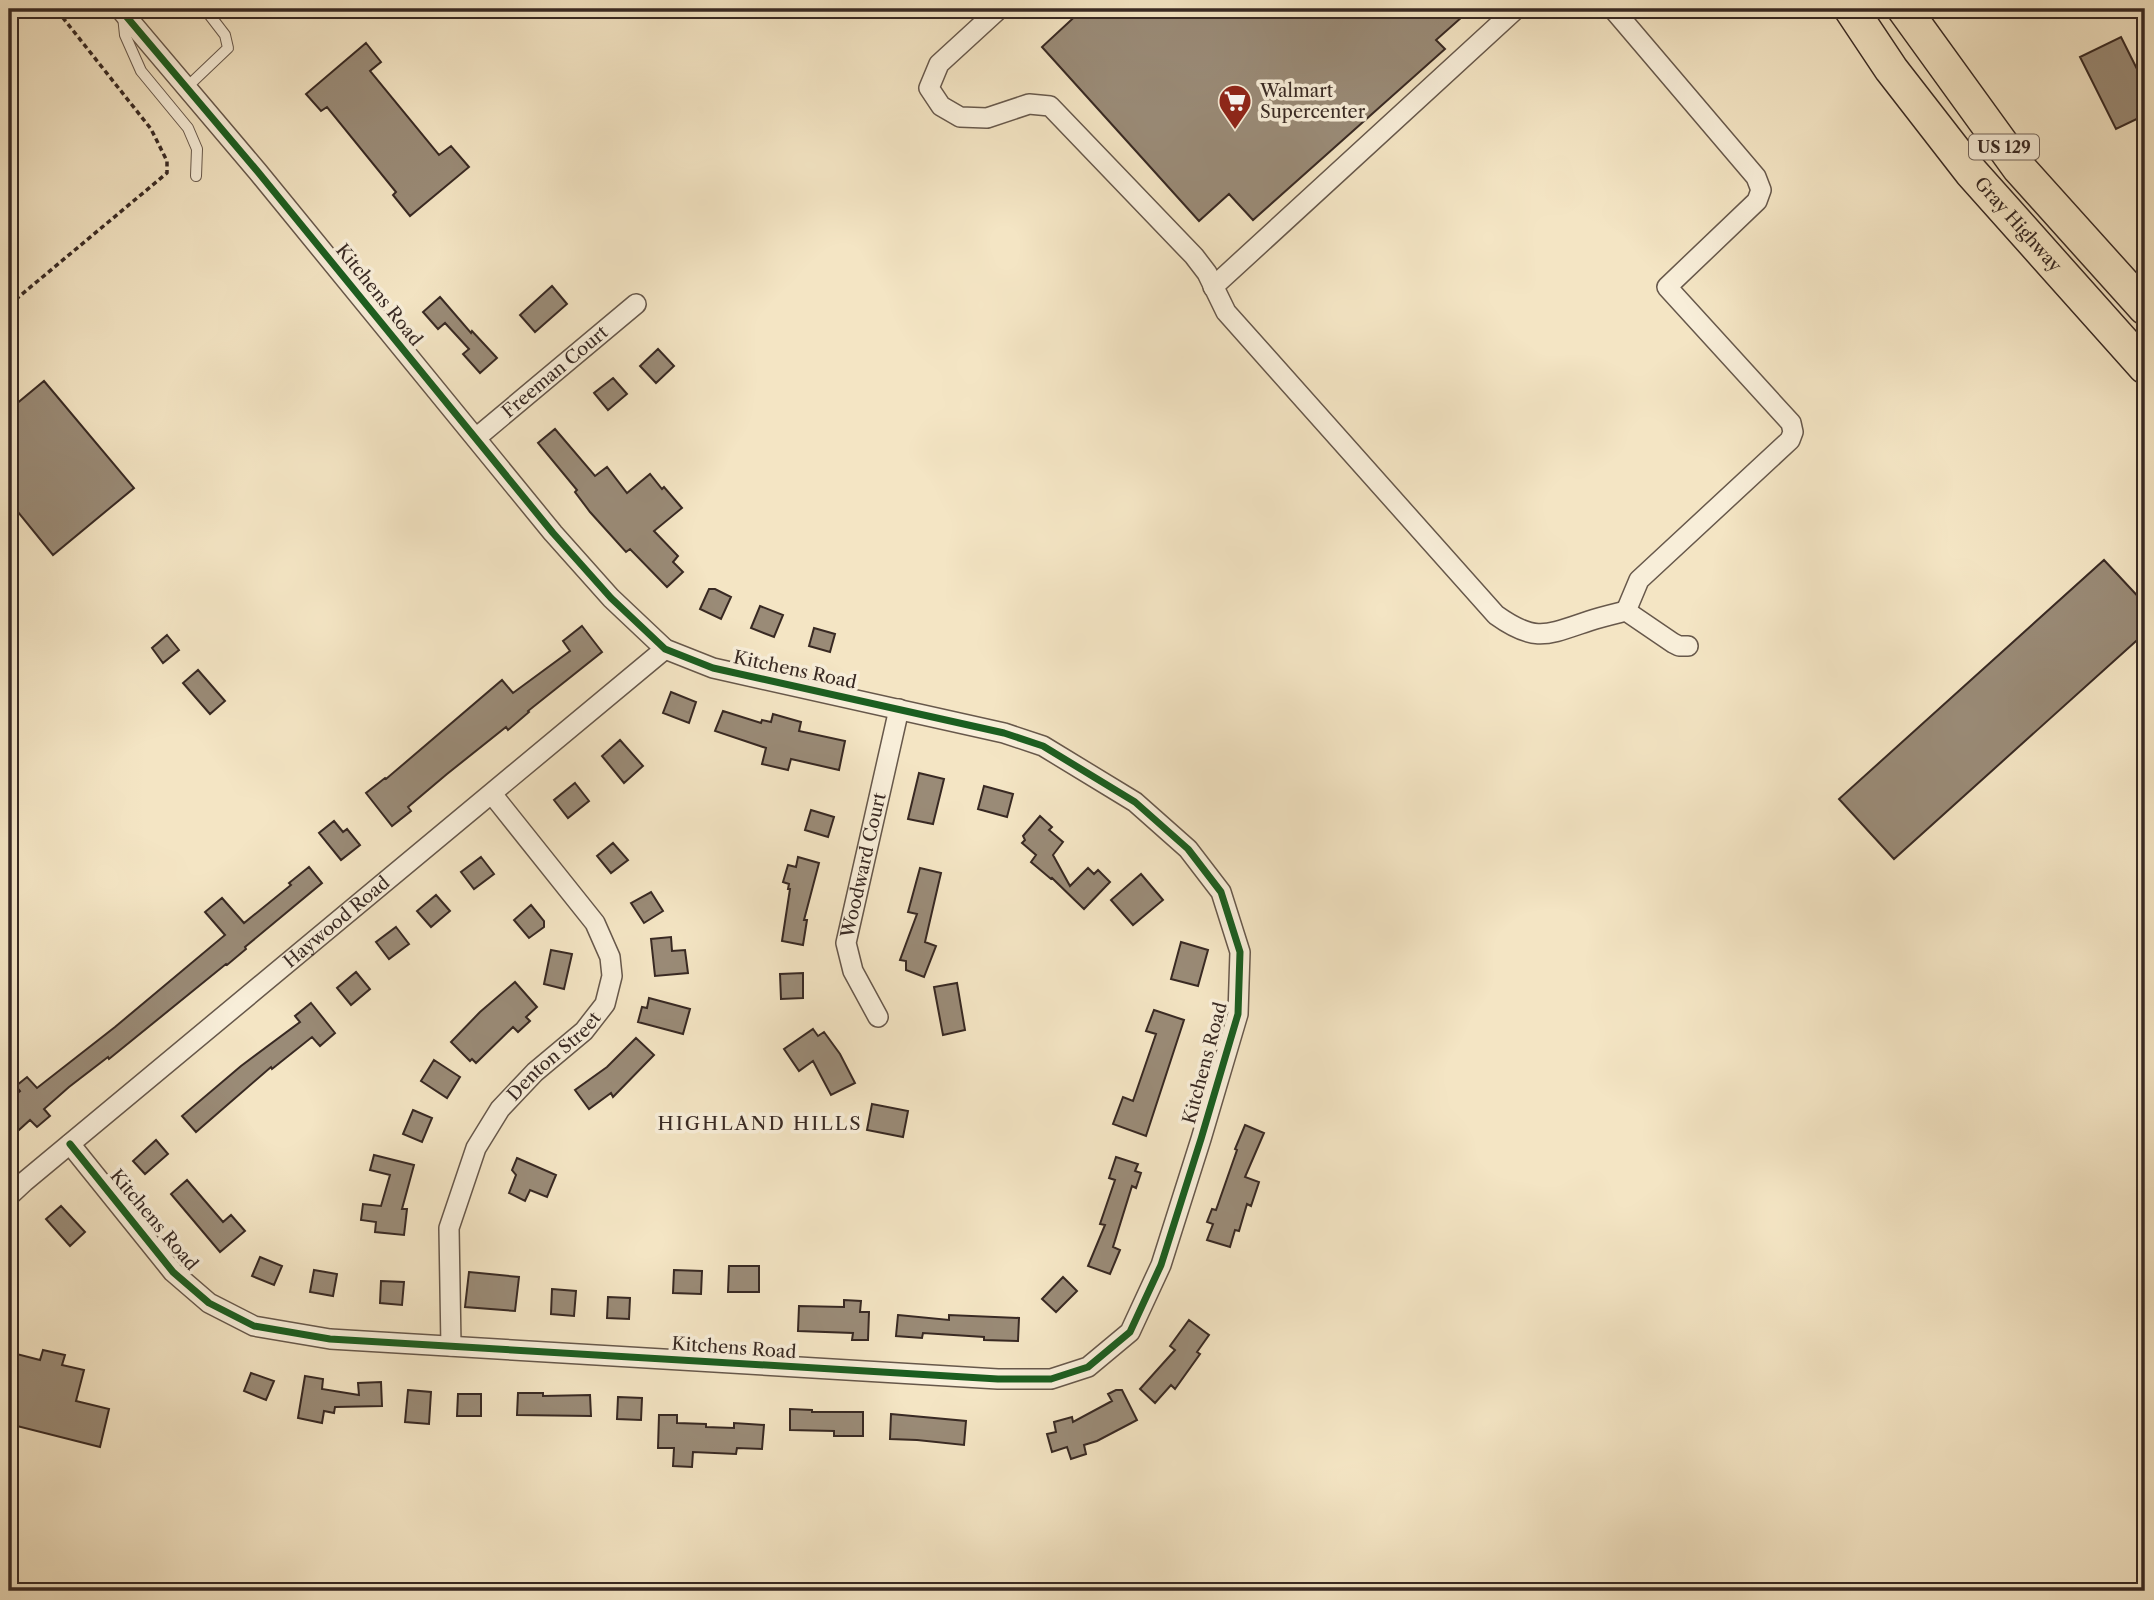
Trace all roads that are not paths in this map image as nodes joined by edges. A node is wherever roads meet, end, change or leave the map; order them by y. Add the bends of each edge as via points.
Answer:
1 (205, 9) edge
2 (999, 9) edge
3 (1516, 9) edge
4 (1613, 9) edge
5 (1850, 9) edge
6 (1904, 9) edge
7 (121, 10) edge
8 (186, 88) junction
9 (195, 176) dead end
10 (1213, 287) junction
11 (636, 304) dead end
12 (2145, 308) edge
13 (2145, 367) edge
14 (476, 438) junction
15 (1626, 611) junction
16 (1688, 646) dead end
17 (665, 649) junction
18 (900, 709) junction
19 (492, 794) junction
20 (878, 1017) dead end
21 (70, 1144) junction
22 (9, 1196) edge
23 (450, 1346) junction

1 - 8 lane via 225,34 228,48
2 - 10 street via 939,64 929,88 941,106 960,117 987,118 1029,104 1050,106 1195,256
3 - 10 street
4 - 15 street via 1756,177 1761,190 1758,201 1667,287 1791,423 1793,432 1790,440 1639,580
5 - 13 highway, Gray Highway / US 129 via 1971,172
6 - 12 highway, US 129 via 2019,167
7 - 8 street, Kitchens Road
7 - 9 lane via 125,35 141,71 188,128 197,149
8 - 14 street, Kitchens Road
10 - 15 street via 1226,312 1496,615 1533,635 1556,633
11 - 14 street, Freeman Court
14 - 17 street, Kitchens Road via 603,589
15 - 16 street via 1673,643
17 - 18 street, Kitchens Road via 713,668
17 - 19 street, Haywood Road
18 - 20 street, Woodward Court via 846,943 853,971
18 - 23 street, Kitchens Road via 1043,746 1135,802 1188,849 1221,892 1240,952 1238,1014 1161,1265 1130,1332 1088,1367 1051,1379
19 - 21 street, Haywood Road
19 - 23 street, Denton Street via 595,923 610,957 612,976 605,1004 584,1031 500,1109 476,1148 449,1228
21 - 22 street, Haywood Road
21 - 23 street, Kitchens Road via 173,1272 209,1303 254,1326 330,1339

